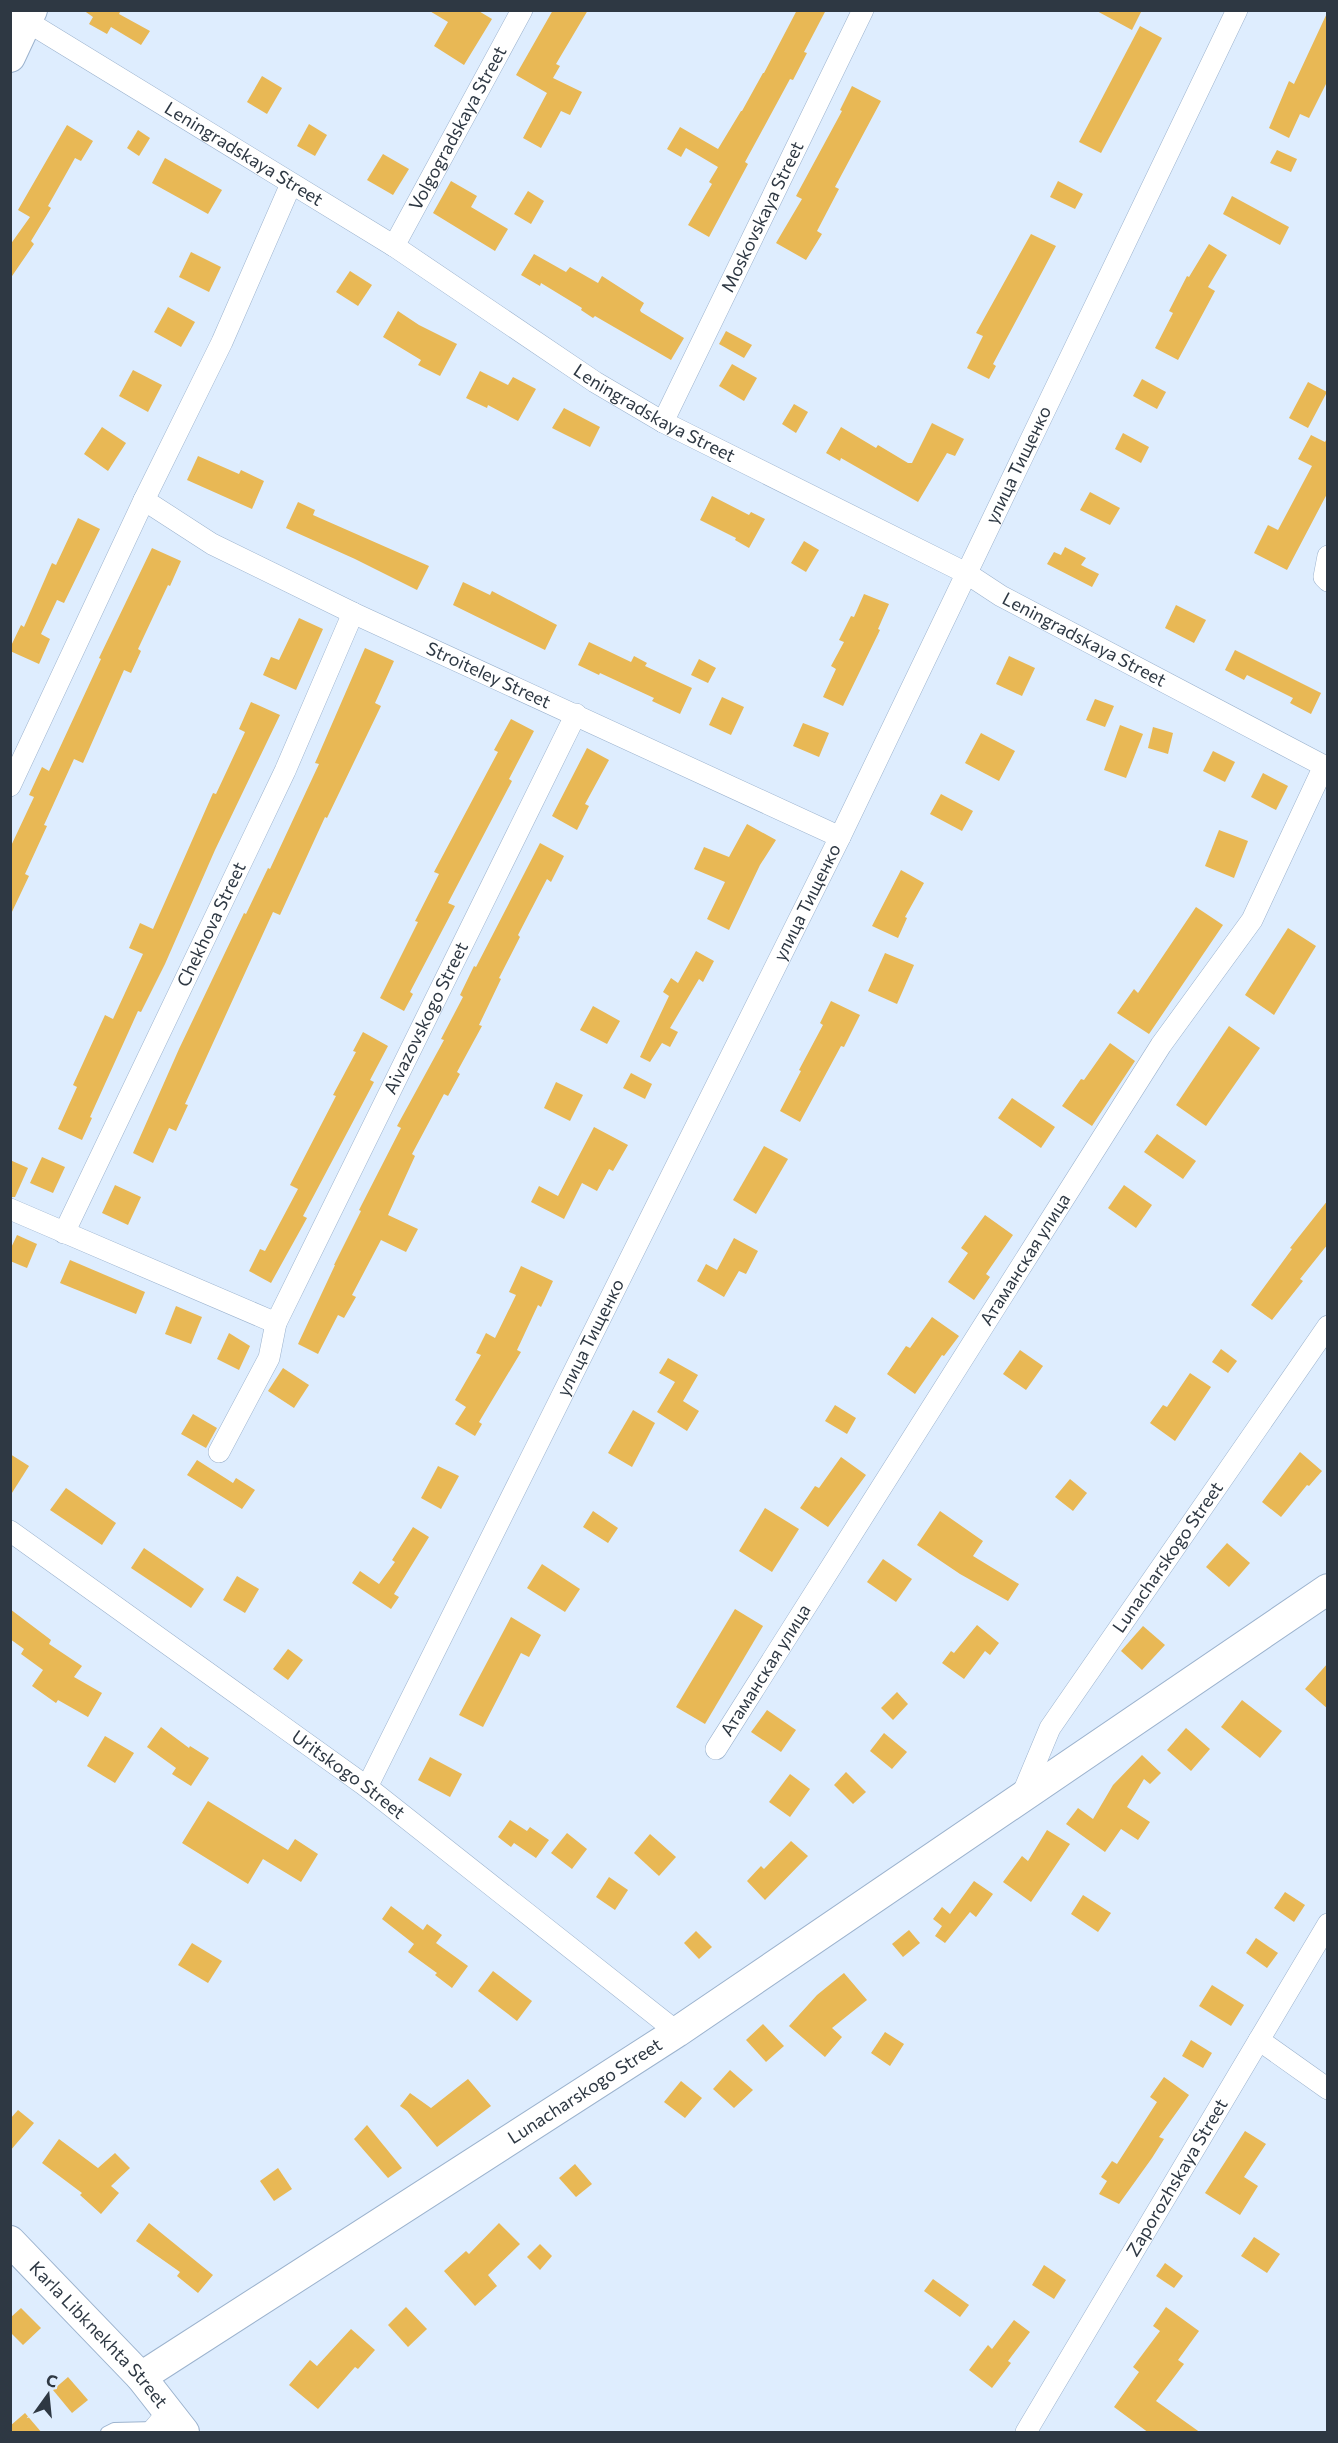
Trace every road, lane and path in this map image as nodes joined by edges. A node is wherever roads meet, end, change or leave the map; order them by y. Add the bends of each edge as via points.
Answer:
1 (522, 10) edge
2 (863, 10) edge
3 (1237, 10) edge
4 (23, 15) edge
5 (10, 57) edge
6 (291, 184) junction
7 (394, 246) junction
8 (663, 422) junction
9 (144, 500) junction
10 (1328, 556) edge
11 (966, 573) junction
12 (1328, 581) edge
13 (353, 613) junction
14 (576, 714) junction
15 (1326, 767) edge
16 (10, 786) edge
17 (840, 837) junction
18 (10, 1209) edge
19 (64, 1233) junction
20 (276, 1323) junction
21 (1328, 1326) edge
22 (219, 1452) dead end
23 (10, 1531) edge
24 (1328, 1589) edge
25 (716, 1749) dead end
26 (367, 1787) junction
27 (1022, 1795) junction
28 (1328, 1924) edge
29 (677, 2032) junction
30 (1259, 2040) junction
31 (1328, 2089) edge
32 (10, 2241) edge
33 (141, 2377) junction
34 (165, 2426) edge
35 (106, 2433) edge
36 (1026, 2433) edge

1 - 7 street, Volgogradskaya Street
2 - 8 street, Moskovskaya Street
3 - 11 street, улица Тищенко
4 - 5 main road
4 - 6 street, Leningradskaya Street
6 - 7 street, Leningradskaya Street
6 - 9 street via 222,342
7 - 8 street, Leningradskaya Street via 595,382
8 - 11 street, Leningradskaya Street
9 - 13 street, Stroiteley Street via 212,544
9 - 16 street
10 - 12 street via 1324,577
11 - 15 street, Leningradskaya Street via 1001,596
11 - 17 street, улица Тищенко
13 - 14 street, Stroiteley Street
13 - 19 street, Chekhova Street via 285,771
14 - 17 street, Stroiteley Street
14 - 20 street, Aivazovskogo Street
15 - 25 street, Атаманская улица via 1252,920 1161,1045
17 - 26 street, улица Тищенко
18 - 19 street
19 - 20 street
20 - 22 street, Aivazovskogo Street via 269,1358
21 - 27 street, Lunacharskogo Street via 1050,1728
23 - 26 street, Uritskogo Street
24 - 27 main road, Lunacharskogo Street
26 - 29 street, Uritskogo Street
27 - 29 main road, Lunacharskogo Street
28 - 30 street, Zaporozhskaya Street
29 - 33 main road, Lunacharskogo Street
30 - 31 street
30 - 36 street, Zaporozhskaya Street
32 - 33 main road, Karla Libknekhta Street
33 - 34 main road, Karla Libknekhta Street
34 - 35 lane via 114,2428

